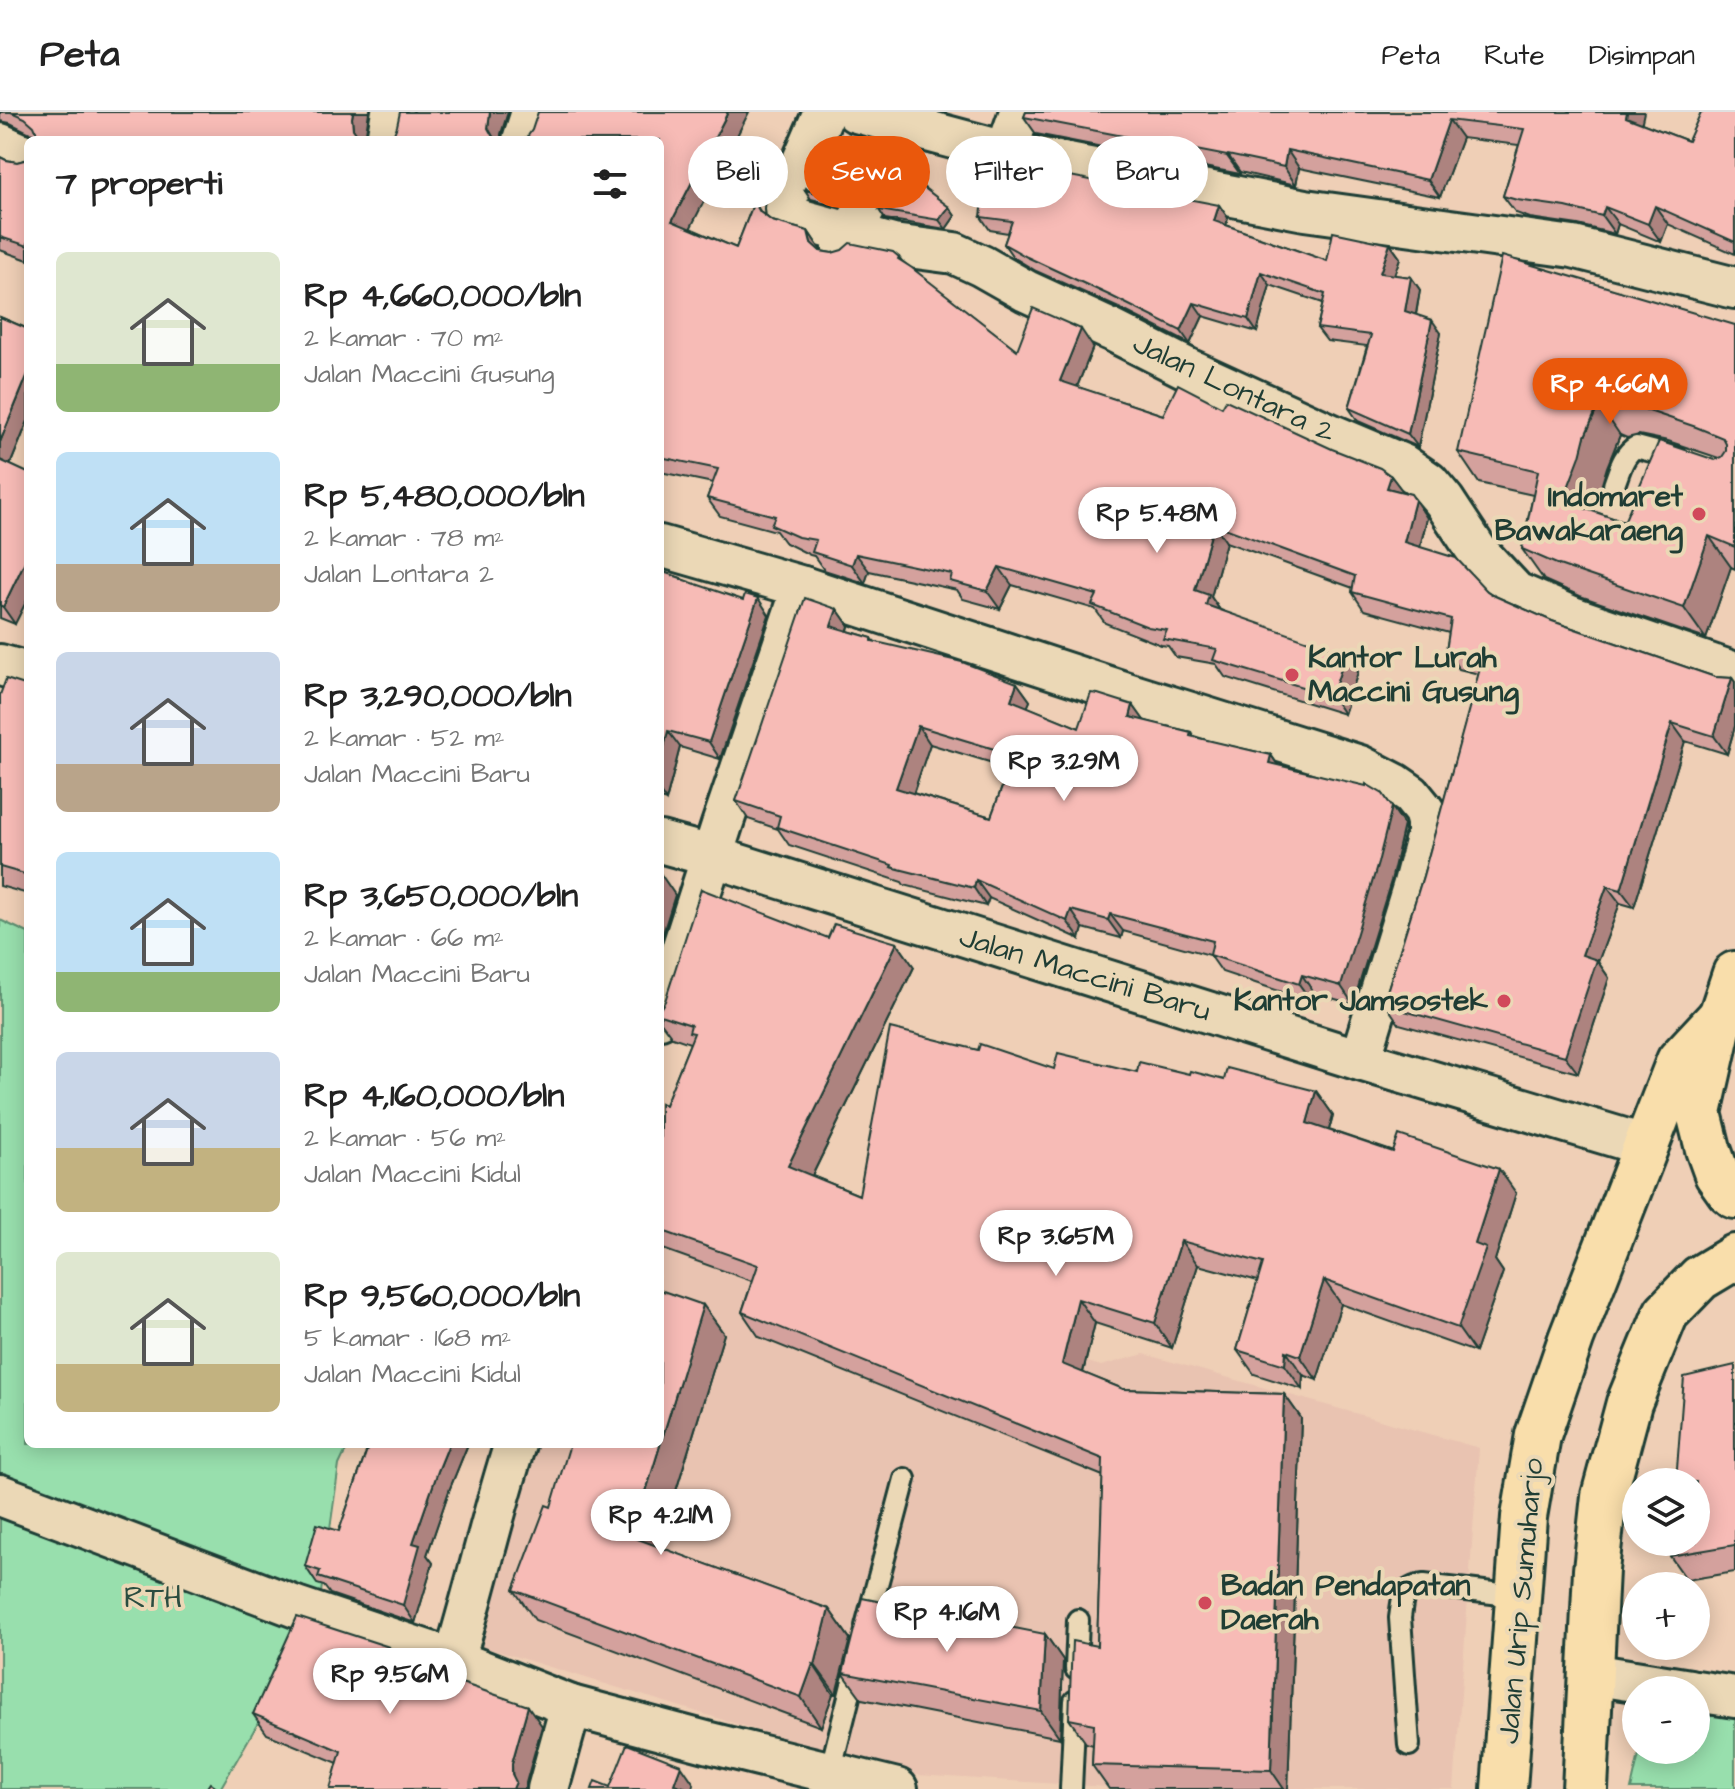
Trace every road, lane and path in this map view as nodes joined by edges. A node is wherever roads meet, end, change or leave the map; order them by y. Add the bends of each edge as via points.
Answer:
1 (392, 112) edge
2 (532, 112) edge
3 (824, 112) edge
4 (856, 112) edge
5 (1020, 112) edge
6 (910, 126) junction
7 (388, 136) edge
8 (524, 136) edge
9 (947, 136) edge
10 (1012, 136) edge
11 (0, 144) edge
12 (24, 155) edge
13 (1072, 165) edge
14 (847, 240) junction
15 (1735, 288) edge
16 (1701, 466) edge
17 (1614, 485) dead end
18 (664, 547) edge
19 (803, 587) junction
20 (0, 665) edge
21 (24, 672) edge
22 (1735, 673) edge
23 (664, 843) edge
24 (711, 856) junction
25 (1735, 974) edge
26 (664, 1005) edge
27 (1721, 1016) junction
28 (1360, 1060) junction
29 (1647, 1146) junction
30 (1735, 1196) edge
31 (1735, 1257) edge
32 (514, 1448) edge
33 (905, 1479) dead end
34 (0, 1495) edge
35 (1518, 1596) junction
36 (1078, 1620) dead end
37 (454, 1660) junction
38 (1591, 1674) junction
39 (1622, 1679) edge
40 (1710, 1693) edge
41 (1735, 1697) edge
42 (571, 1706) junction
43 (1409, 1745) dead end
44 (830, 1772) junction
45 (548, 1789) edge
46 (897, 1789) edge
47 (1071, 1789) edge
48 (1504, 1789) edge
49 (1585, 1789) edge

1 - 7 street
2 - 8 street
3 - 14 street, Jalan Lontara 2 via 786,209 791,217
4 - 6 street
5 - 10 street
6 - 9 street
6 - 14 street
11 - 12 street
13 - 15 street via 1305,210 1573,247
14 - 22 street, Jalan Lontara 2 via 954,253 1192,371 1403,465 1428,482 1477,551 1516,593
16 - 17 lane via 1636,447 1624,459
18 - 19 street
19 - 24 street
19 - 28 street via 1360,766 1411,795 1424,811 1427,834
20 - 21 street
23 - 24 street, Jalan Maccini Baru
24 - 26 street
24 - 28 street, Jalan Maccini Baru
25 - 27 highway
27 - 29 highway, Jalan Urip Sumuharjo via 1679,1061
27 - 30 highway via 1699,1113 1717,1174
28 - 29 street, Jalan Maccini Baru
29 - 35 highway, Jalan Urip Sumuharjo via 1538,1435
31 - 38 highway via 1700,1278 1666,1313 1629,1403 1604,1496
32 - 37 street
33 - 44 lane
34 - 37 street via 296,1607
35 - 43 lane via 1424,1585 1408,1589 1400,1618
35 - 48 highway, Jalan Urip Sumuharjo
36 - 47 lane
37 - 42 street
38 - 39 street
38 - 49 highway
40 - 41 street
42 - 44 street
42 - 45 street
44 - 46 street

